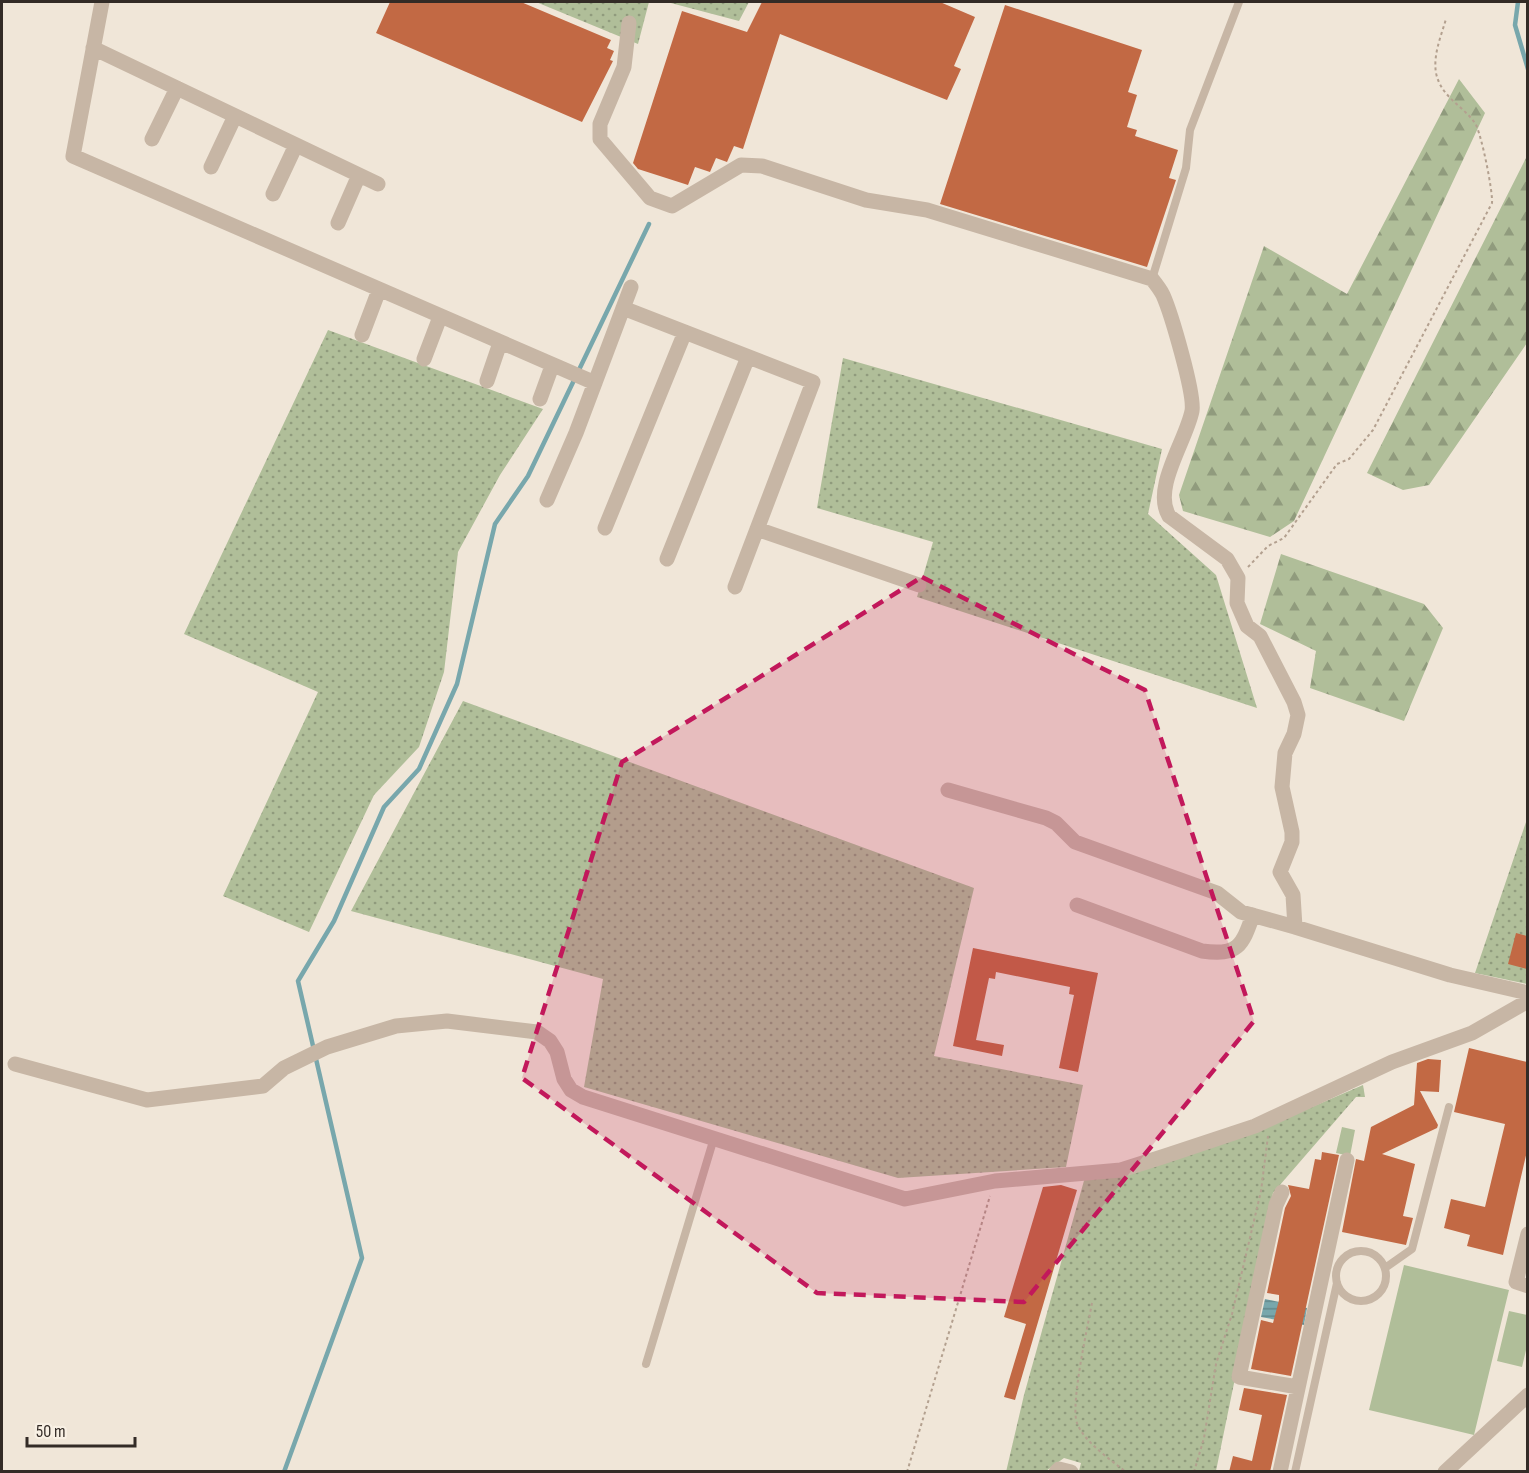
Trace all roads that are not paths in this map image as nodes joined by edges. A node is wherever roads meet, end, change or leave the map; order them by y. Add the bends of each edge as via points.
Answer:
1 (102, 2) edge
2 (1239, 2) edge
3 (629, 23) dead end
4 (93, 48) junction
5 (177, 88) junction
6 (235, 116) junction
7 (152, 139) dead end
8 (296, 145) junction
9 (211, 167) dead end
10 (359, 175) junction
11 (378, 184) dead end
12 (273, 194) dead end
13 (338, 223) dead end
14 (1152, 279) junction
15 (631, 287) dead end
16 (379, 290) junction
17 (623, 308) junction
18 (440, 317) junction
19 (685, 332) junction
20 (362, 335) dead end
21 (500, 343) junction
22 (748, 357) junction
23 (424, 359) dead end
24 (552, 366) junction
25 (487, 381) dead end
26 (595, 383) junction
27 (540, 399) dead end
28 (547, 500) dead end
29 (605, 528) dead end
30 (757, 529) junction
31 (668, 559) dead end
32 (919, 585) dead end
33 (735, 587) dead end
34 (948, 790) dead end
35 (1077, 905) dead end
36 (1253, 915) junction
37 (1295, 927) junction
38 (1527, 993) edge
39 (1527, 1001) edge
40 (15, 1064) dead end
41 (1449, 1107) dead end
42 (714, 1138) junction
43 (1347, 1160) dead end
44 (1282, 1192) dead end
45 (1527, 1234) edge
46 (1385, 1268) junction
47 (1337, 1282) junction
48 (1527, 1286) edge
49 (646, 1364) dead end
50 (1298, 1387) junction
51 (1527, 1395) edge
52 (1056, 1472) edge
53 (1071, 1472) edge
54 (1281, 1472) edge
55 (1295, 1472) edge
56 (1445, 1472) edge

1 - 4 street
2 - 14 lane via 1190,130 1186,168
3 - 14 street via 624,67 600,124 600,140 650,198 672,206 741,165 762,166 866,200 927,210
4 - 5 street
4 - 16 street via 73,156
5 - 6 street
5 - 7 street
6 - 8 street
6 - 9 street
8 - 10 street
8 - 12 street
10 - 11 street
10 - 13 street
14 - 37 street via 1163,294 1192,389 1192,410 1165,487 1163,506 1169,516 1227,559 1238,578 1237,603 1247,626 1260,636 1298,715 1283,769 1282,787 1292,842 1280,872 1293,895
15 - 17 street
16 - 18 street
16 - 20 street
17 - 19 street
17 - 26 street
18 - 21 street
18 - 23 street
19 - 22 street
19 - 29 street
21 - 24 street
21 - 25 street
22 - 30 street via 813,382
22 - 31 street
24 - 26 street
24 - 27 street
26 - 28 street
30 - 32 street
30 - 33 street
34 - 36 street via 1046,818 1075,842 1216,893 1241,912
35 - 36 street via 1219,954 1244,941
36 - 37 street
37 - 38 street via 1450,975
39 - 42 street via 1472,1033 1392,1062 1255,1126 1121,1170 995,1181 904,1199
40 - 42 street via 147,1100 263,1086 284,1068 327,1047 396,1026 447,1021 514,1027 537,1032 550,1041 564,1079 571,1090 583,1097
41 - 46 lane via 1412,1249
42 - 49 lane
43 - 50 street
44 - 50 street via 1239,1377
45 - 48 street via 1516,1282
46 - 47 lane via 1371,1253 1350,1253 1339,1263
46 - 47 lane via 1383,1287 1367,1300 1347,1296
47 - 55 lane
50 - 54 street
51 - 56 street
52 - 53 street via 1059,1468

